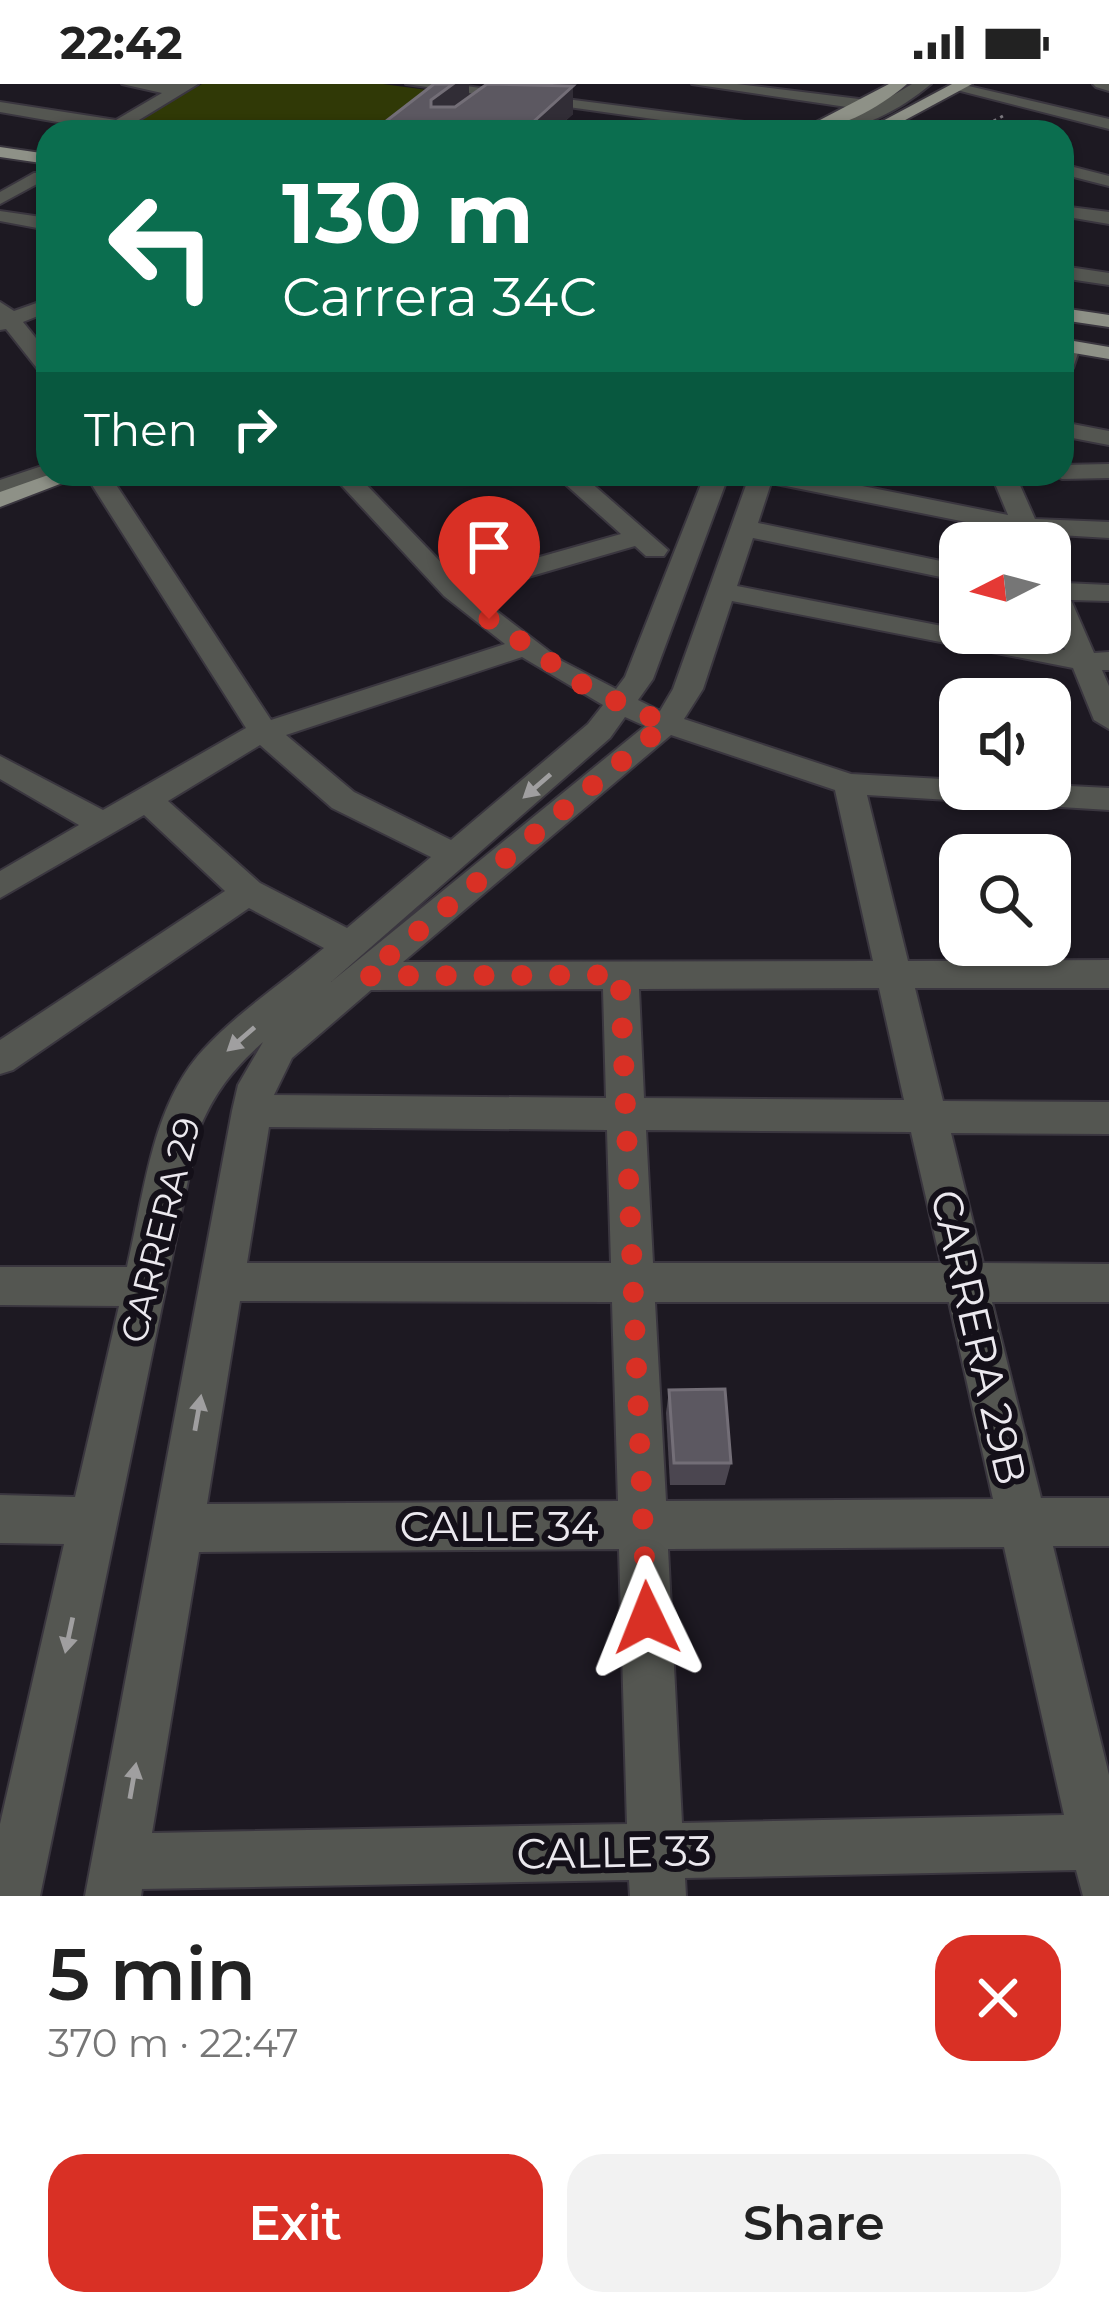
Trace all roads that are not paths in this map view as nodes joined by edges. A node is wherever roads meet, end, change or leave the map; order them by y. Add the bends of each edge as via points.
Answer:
1 (130, 84) edge
2 (414, 84) edge
3 (700, 84) edge
4 (850, 84) edge
5 (922, 84) edge
6 (956, 86) edge
7 (184, 87) edge
8 (893, 88) edge
9 (500, 89) edge
10 (412, 103) edge
11 (1109, 104) edge
12 (867, 105) junction
13 (0, 107) edge
14 (1078, 117) junction
15 (66, 120) edge
16 (127, 120) edge
17 (657, 120) edge
18 (833, 120) edge
19 (861, 120) edge
20 (879, 120) edge
21 (894, 120) edge
22 (1069, 120) edge
23 (1109, 124) edge
24 (1074, 133) edge
25 (1109, 141) edge
26 (0, 152) edge
27 (1109, 153) edge
28 (36, 168) edge
29 (1074, 169) edge
30 (0, 171) edge
31 (36, 172) edge
32 (1074, 172) edge
33 (36, 177) edge
34 (1109, 181) edge
35 (0, 199) edge
36 (1074, 213) edge
37 (0, 216) edge
38 (1109, 218) edge
39 (36, 222) edge
40 (1102, 254) dead end
41 (1102, 278) edge
42 (36, 308) edge
43 (1074, 316) edge
44 (3, 317) edge
45 (1109, 322) edge
46 (1074, 353) edge
47 (1109, 353) edge
48 (36, 354) edge
49 (1074, 431) edge
50 (1109, 437) edge
51 (36, 465) edge
52 (1109, 471) edge
53 (1074, 472) edge
54 (36, 475) edge
55 (0, 478) edge
56 (40, 486) edge
57 (105, 486) edge
58 (354, 486) edge
59 (580, 486) edge
60 (712, 486) edge
61 (759, 486) edge
62 (816, 486) edge
63 (1008, 486) edge
64 (0, 488) edge
65 (0, 500) edge
66 (976, 522) edge
67 (1024, 522) edge
68 (743, 528) junction
69 (1109, 530) edge
70 (1071, 532) edge
71 (640, 536) junction
72 (939, 569) edge
73 (680, 572) junction
74 (453, 590) junction
75 (1071, 590) edge
76 (720, 591) junction
77 (1109, 593) edge
78 (1071, 620) edge
79 (525, 647) junction
80 (1097, 662) edge
81 (688, 689) junction
82 (620, 705) junction
83 (1109, 720) edge
84 (666, 724) junction
85 (264, 732) junction
86 (640, 749) junction
87 (0, 766) edge
88 (849, 784) junction
89 (1109, 799) edge
90 (146, 800) junction
91 (106, 826) junction
92 (456, 856) junction
93 (0, 886) edge
94 (248, 892) junction
95 (358, 961) junction
96 (894, 974) junction
97 (1109, 974) edge
98 (620, 975) junction
99 (12, 1051) edge
100 (0, 1085) edge
101 (626, 1111) junction
102 (251, 1112) junction
103 (927, 1116) junction
104 (1109, 1118) edge
105 (633, 1281) junction
106 (221, 1282) junction
107 (967, 1283) junction
108 (1109, 1283) edge
109 (0, 1286) edge
110 (145, 1287) junction
111 (0, 1520) edge
112 (94, 1521) junction
113 (1109, 1522) edge
114 (1022, 1523) junction
115 (643, 1525) junction
116 (178, 1528) junction
117 (1105, 1858) edge
118 (11, 1870) edge
119 (657, 1874) edge
120 (116, 1879) edge

1 - 7 street
2 - 9 street
3 - 12 street
4 - 8 street
5 - 19 street
6 - 14 street
6 - 20 street
6 - 21 main road
7 - 16 street
8 - 12 main road
9 - 10 street via 472,111
9 - 17 street via 583,113
11 - 14 street
12 - 18 main road
13 - 15 street
14 - 22 street
14 - 23 street
24 - 25 street
26 - 28 main road
27 - 29 street
30 - 31 main road
32 - 34 street
33 - 35 street
36 - 38 street
37 - 39 street
40 - 41 street
42 - 44 street
43 - 45 main road
44 - 48 street
46 - 47 main road
49 - 50 street
51 - 55 main road
52 - 53 street
54 - 64 street
56 - 65 main road
57 - 85 street
58 - 74 street
59 - 71 street
60 - 73 street, CARRERA 29
61 - 68 street, CARRERA 29
62 - 66 street
63 - 67 street
68 - 72 street
68 - 76 street, CARRERA 29
69 - 70 street
71 - 73 street
71 - 74 street
73 - 82 street, CARRERA 29
74 - 79 street
75 - 77 street
76 - 80 street
76 - 81 street, CARRERA 29
78 - 80 street
79 - 82 street
79 - 85 street
80 - 83 street
81 - 82 street via 663,698 645,692
81 - 84 street, CARRERA 29
82 - 84 street
82 - 86 street via 617,725 637,730
82 -> 92 street, CARRERA 29
84 - 86 street, CARRERA 29
84 - 88 street
85 - 90 street
85 - 92 street via 343,800
86 - 95 street, CARRERA 29
87 - 91 street
88 - 89 street
88 - 96 street, CARRERA 29B
90 - 91 street
90 - 94 street
91 - 93 street
92 - 95 street, CARRERA 29
94 - 95 street
94 - 99 street
95 - 98 street
95 - 102 street, CARRERA 29 via 279,1048
95 -> 110 street, CARRERA 29 via 217,1060 198,1086 178,1132
96 - 97 street
96 - 98 street
96 - 103 street, CARRERA 29B
98 - 101 street
99 - 100 street
101 - 102 street
101 - 103 street
101 - 105 street
102 - 106 street, CARRERA 29
103 - 104 street
103 - 107 street, CARRERA 29B
105 - 106 street
105 - 107 street
105 - 115 street
116 -> 106 street, CARRERA 29
107 - 108 street
107 - 114 street, CARRERA 29B
109 - 110 street
110 - 112 street, CARRERA 29
111 - 112 street
112 -> 118 street, CARRERA 29
113 - 114 street, CALLE 34
114 - 115 street, CALLE 34
114 - 117 street, CARRERA 29B
115 - 116 street, CALLE 34
115 - 119 street
120 -> 116 street, CARRERA 29
117 - 119 street, CALLE 33
119 - 120 street, CALLE 33

